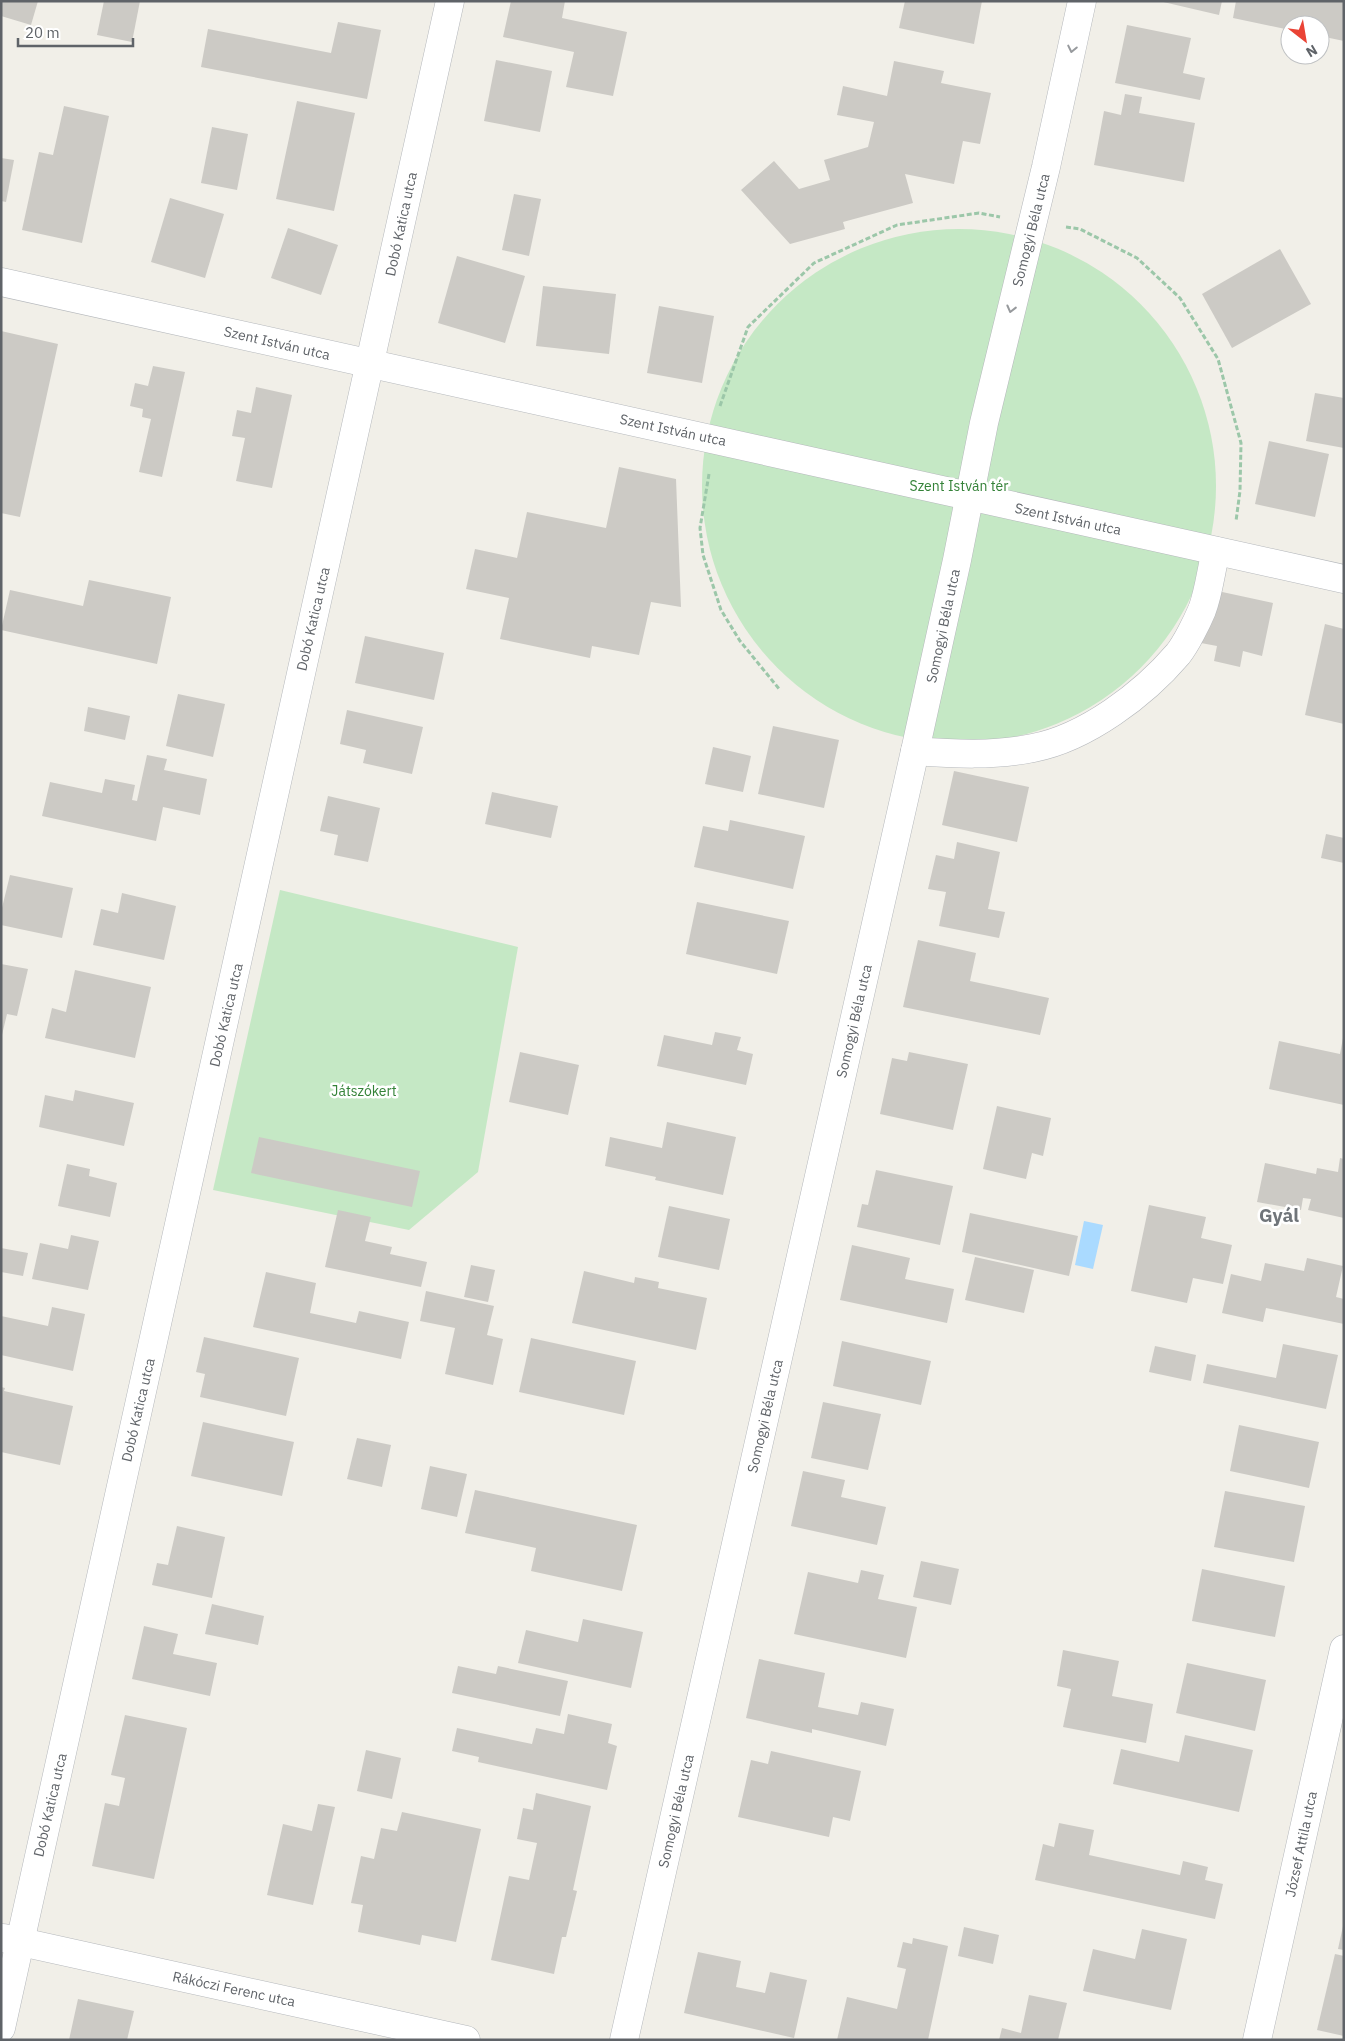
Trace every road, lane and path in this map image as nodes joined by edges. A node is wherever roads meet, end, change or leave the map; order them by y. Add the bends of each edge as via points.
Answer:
1 (450, 1) edge
2 (1082, 1) edge
3 (1033, 222) junction
4 (1, 282) edge
5 (370, 364) junction
6 (715, 439) junction
7 (970, 497) junction
8 (1223, 552) junction
9 (1344, 579) edge
10 (780, 690) dead end
11 (916, 751) junction
12 (1344, 1649) edge
13 (10, 1940) edge
14 (1, 2028) edge
15 (466, 2040) edge
16 (624, 2040) edge
17 (1257, 2040) edge

1 - 5 street, Dobó Katica utca
2 -> 3 street, Somogyi Béla utca
3 - 6 path via 979,213 897,225 814,263 748,327 720,407
3 -> 7 street, Somogyi Béla utca via 984,423
3 - 8 path via 1080,229 1137,258 1180,298 1218,359 1241,443 1240,491
4 - 5 street, Szent István utca
5 - 6 street, Szent István utca
5 - 13 street, Dobó Katica utca
6 - 7 street, Szent István utca
6 - 10 path via 700,528 703,555 720,610 740,641
7 - 8 street, Szent István utca
7 - 11 street, Somogyi Béla utca
8 - 9 street, Szent István utca
8 - 11 street via 1202,610 1179,652 1152,682 1110,714 1070,736 1035,748 962,754
11 - 16 street, Somogyi Béla utca
12 - 17 street, József Attila utca
13 - 14 street, Dobó Katica utca
13 - 15 street, Rákóczi Ferenc utca

